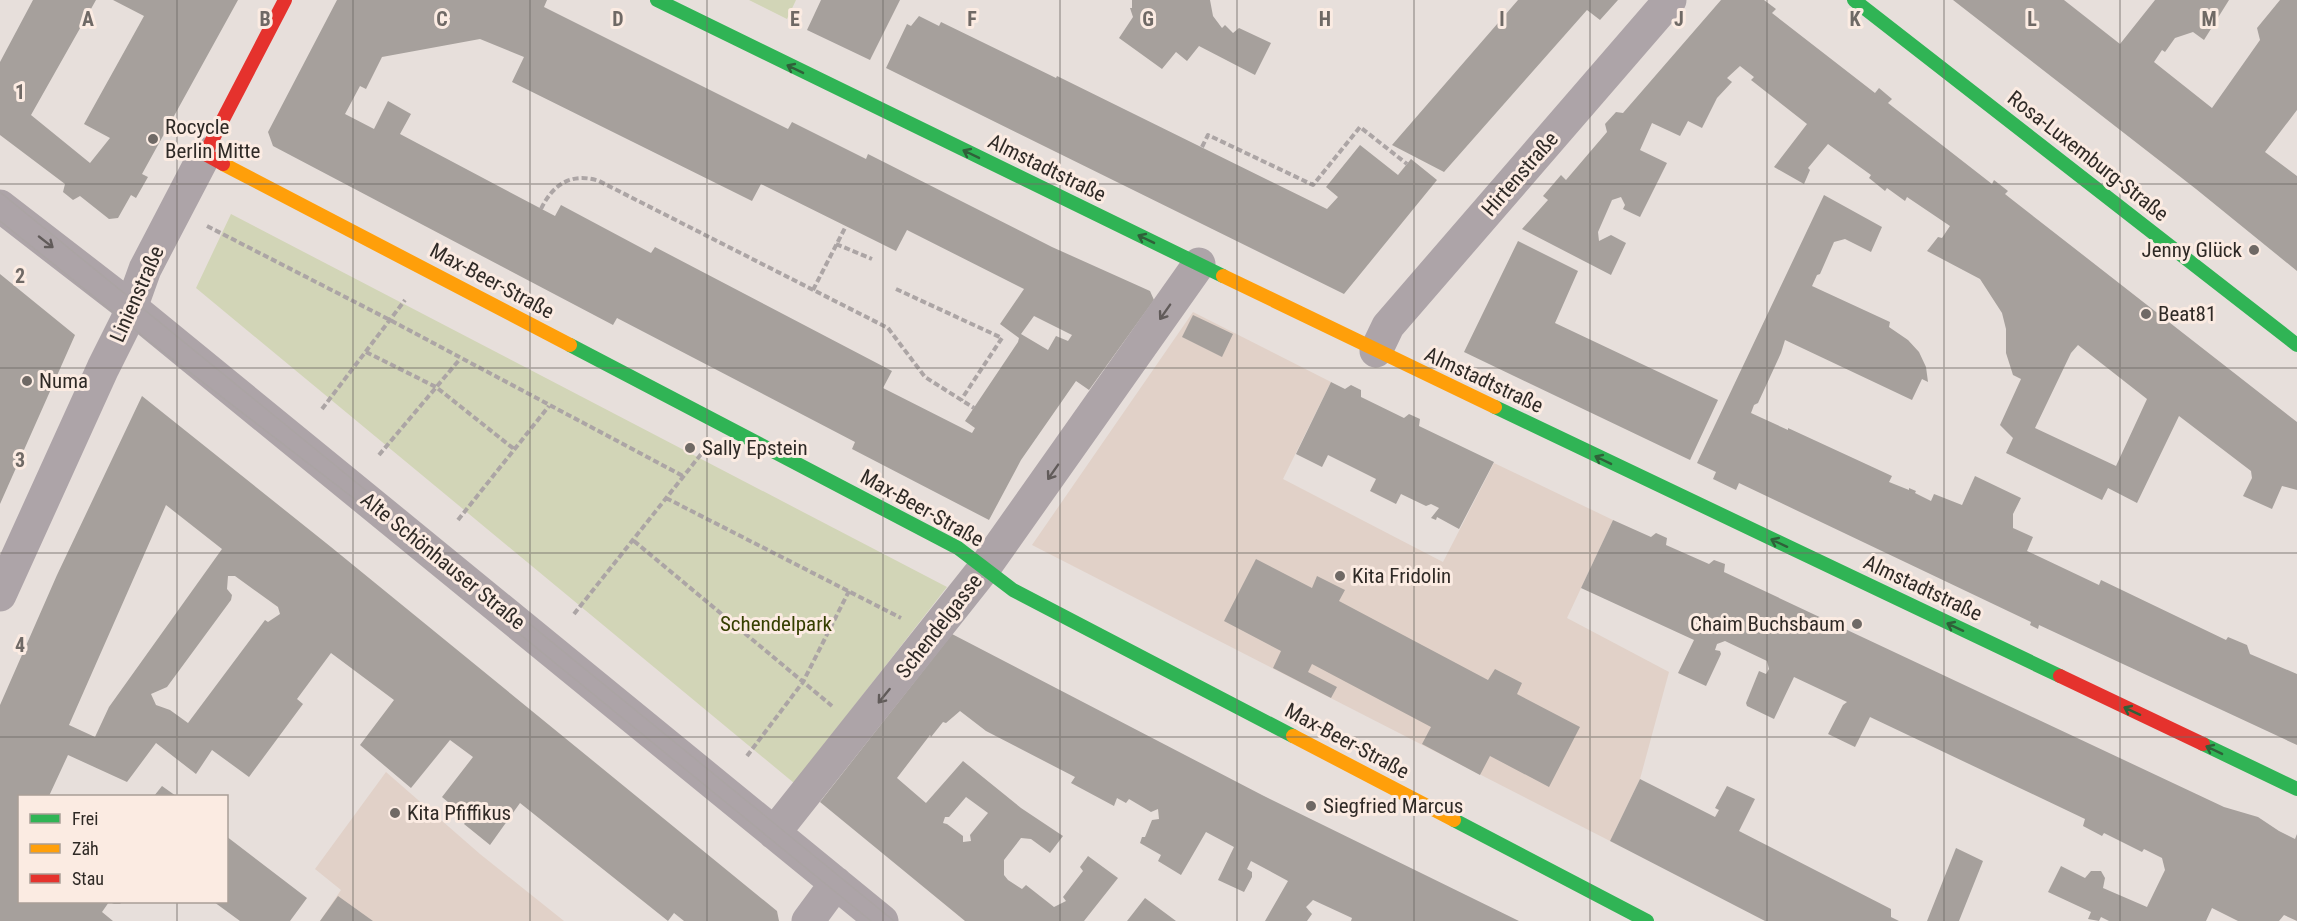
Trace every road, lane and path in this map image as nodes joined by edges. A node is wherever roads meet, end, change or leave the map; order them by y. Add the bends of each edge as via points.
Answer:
1 (285, 0) edge
2 (657, 0) edge
3 (1670, 0) edge
4 (1854, 0) edge
5 (1202, 147) dead end
6 (205, 154) junction
7 (1407, 164) dead end
8 (0, 206) edge
9 (541, 208) dead end
10 (206, 225) dead end
11 (846, 226) dead end
12 (836, 244) junction
13 (872, 259) dead end
14 (1199, 264) junction
15 (896, 289) dead end
16 (813, 290) junction
17 (410, 293) dead end
18 (132, 308) junction
19 (390, 320) junction
20 (2297, 345) edge
21 (1376, 351) junction
22 (366, 352) junction
23 (460, 359) junction
24 (436, 387) junction
25 (961, 400) junction
26 (549, 406) junction
27 (974, 408) dead end
28 (322, 409) dead end
29 (706, 447) dead end
30 (514, 449) junction
31 (379, 455) dead end
32 (683, 476) junction
33 (666, 498) junction
34 (458, 520) dead end
35 (634, 541) junction
36 (985, 567) junction
37 (849, 591) junction
38 (0, 595) edge
39 (884, 609) dead end
40 (574, 614) dead end
41 (803, 682) junction
42 (840, 712) dead end
43 (747, 756) dead end
44 (2297, 789) edge
45 (774, 833) junction
46 (836, 883) junction
47 (808, 921) edge
48 (882, 921) edge
49 (1647, 921) edge

1 - 6 street, Linienstraße
14 -> 2 street, Almstadtstraße
3 - 21 street, Hirtenstraße via 1388,326
4 - 20 street, Rosa-Luxemburg-Straße
5 - 7 path via 1208,135 1313,185 1360,127
6 - 18 street, Linienstraße via 145,269
6 - 36 street, Max-Beer-Straße via 958,548
8 -> 18 street, Alte Schönhauser Straße
9 - 16 path via 547,196 565,180 588,177
10 - 19 path
11 - 12 path
12 - 13 path
12 - 16 path
14 - 21 street, Almstadtstraße
14 -> 36 street, Schendelgasse
15 - 25 path via 1002,338
16 - 25 path via 888,328 925,377
17 - 19 path
18 - 38 street, Linienstraße
18 - 45 street, Alte Schönhauser Straße
19 - 22 path
19 - 23 path
44 -> 21 street, Almstadtstraße
22 - 24 path
22 - 28 path
23 - 24 path
23 - 26 path
24 - 30 path
24 - 31 path
25 - 27 path
26 - 30 path
26 - 32 path
29 - 32 path
30 - 34 path
32 - 33 path
33 - 35 path
33 - 37 path
35 - 40 path
35 - 41 path
36 -> 45 street, Schendelgasse
36 - 49 street, Max-Beer-Straße via 1027,597
37 - 39 path
37 - 41 path
41 - 42 path
41 - 43 path
45 - 46 street, Alte Schönhauser Straße
46 - 47 street
46 - 48 street, Alte Schönhauser Straße

